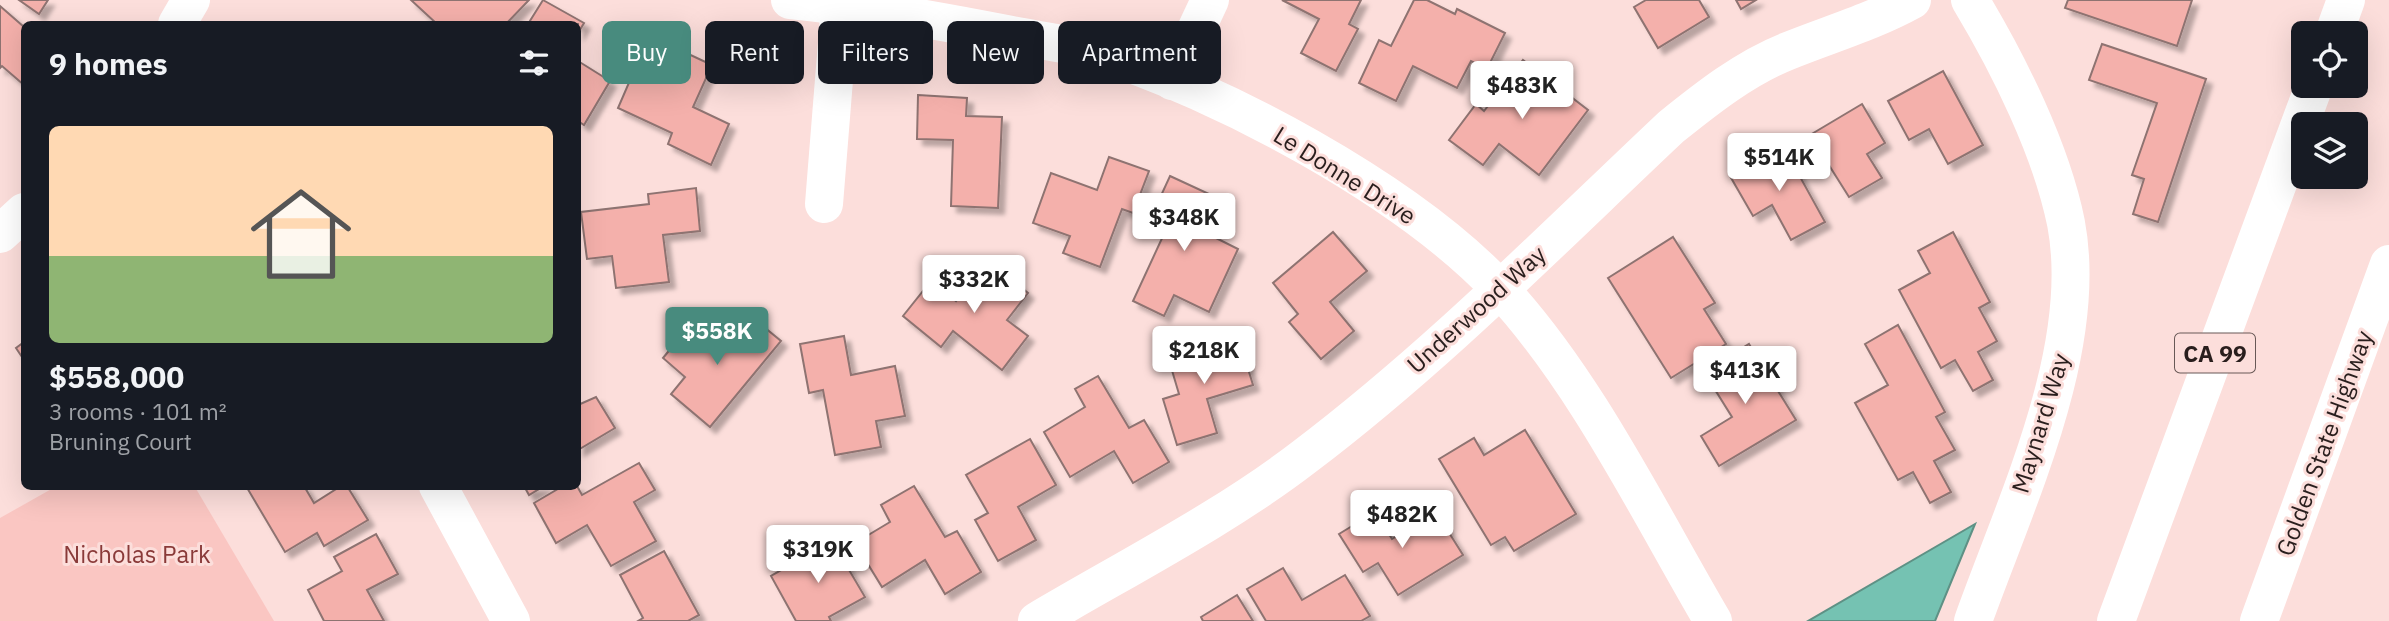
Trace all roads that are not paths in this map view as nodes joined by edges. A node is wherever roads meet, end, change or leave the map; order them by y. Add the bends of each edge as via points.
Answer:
1 (191, 0) edge
2 (790, 0) edge
3 (1210, 0) edge
4 (1912, 0) edge
5 (1970, 0) edge
6 (2346, 0) edge
7 (840, 5) junction
8 (179, 21) edge
9 (1200, 21) edge
10 (2338, 21) edge
11 (1058, 45) edge
12 (1176, 84) edge
13 (2310, 98) edge
14 (824, 204) dead end
15 (21, 215) edge
16 (0, 234) edge
17 (2389, 264) edge
18 (1499, 289) junction
19 (440, 490) edge
20 (1975, 614) edge
21 (511, 621) edge
22 (1037, 621) edge
23 (1713, 621) edge
24 (2116, 621) edge
25 (2259, 621) edge

1 - 8 main road
2 - 7 main road, Le Donne Drive
3 - 9 main road
4 - 18 main road, Underwood Way via 1881,17 1786,51 1710,96
5 - 20 main road, Maynard Way via 2048,163 2066,224 2071,285 2065,344 2052,400
6 - 10 main road
7 - 11 main road, Le Donne Drive
7 - 14 main road
12 - 18 main road, Le Donne Drive via 1341,167 1462,253
13 - 24 main road, CA 99
15 - 16 main road
17 - 25 main road, Golden State Highway
18 - 22 main road, Underwood Way via 1303,459
18 - 23 main road, Le Donne Drive via 1544,344 1599,426
19 - 21 main road

